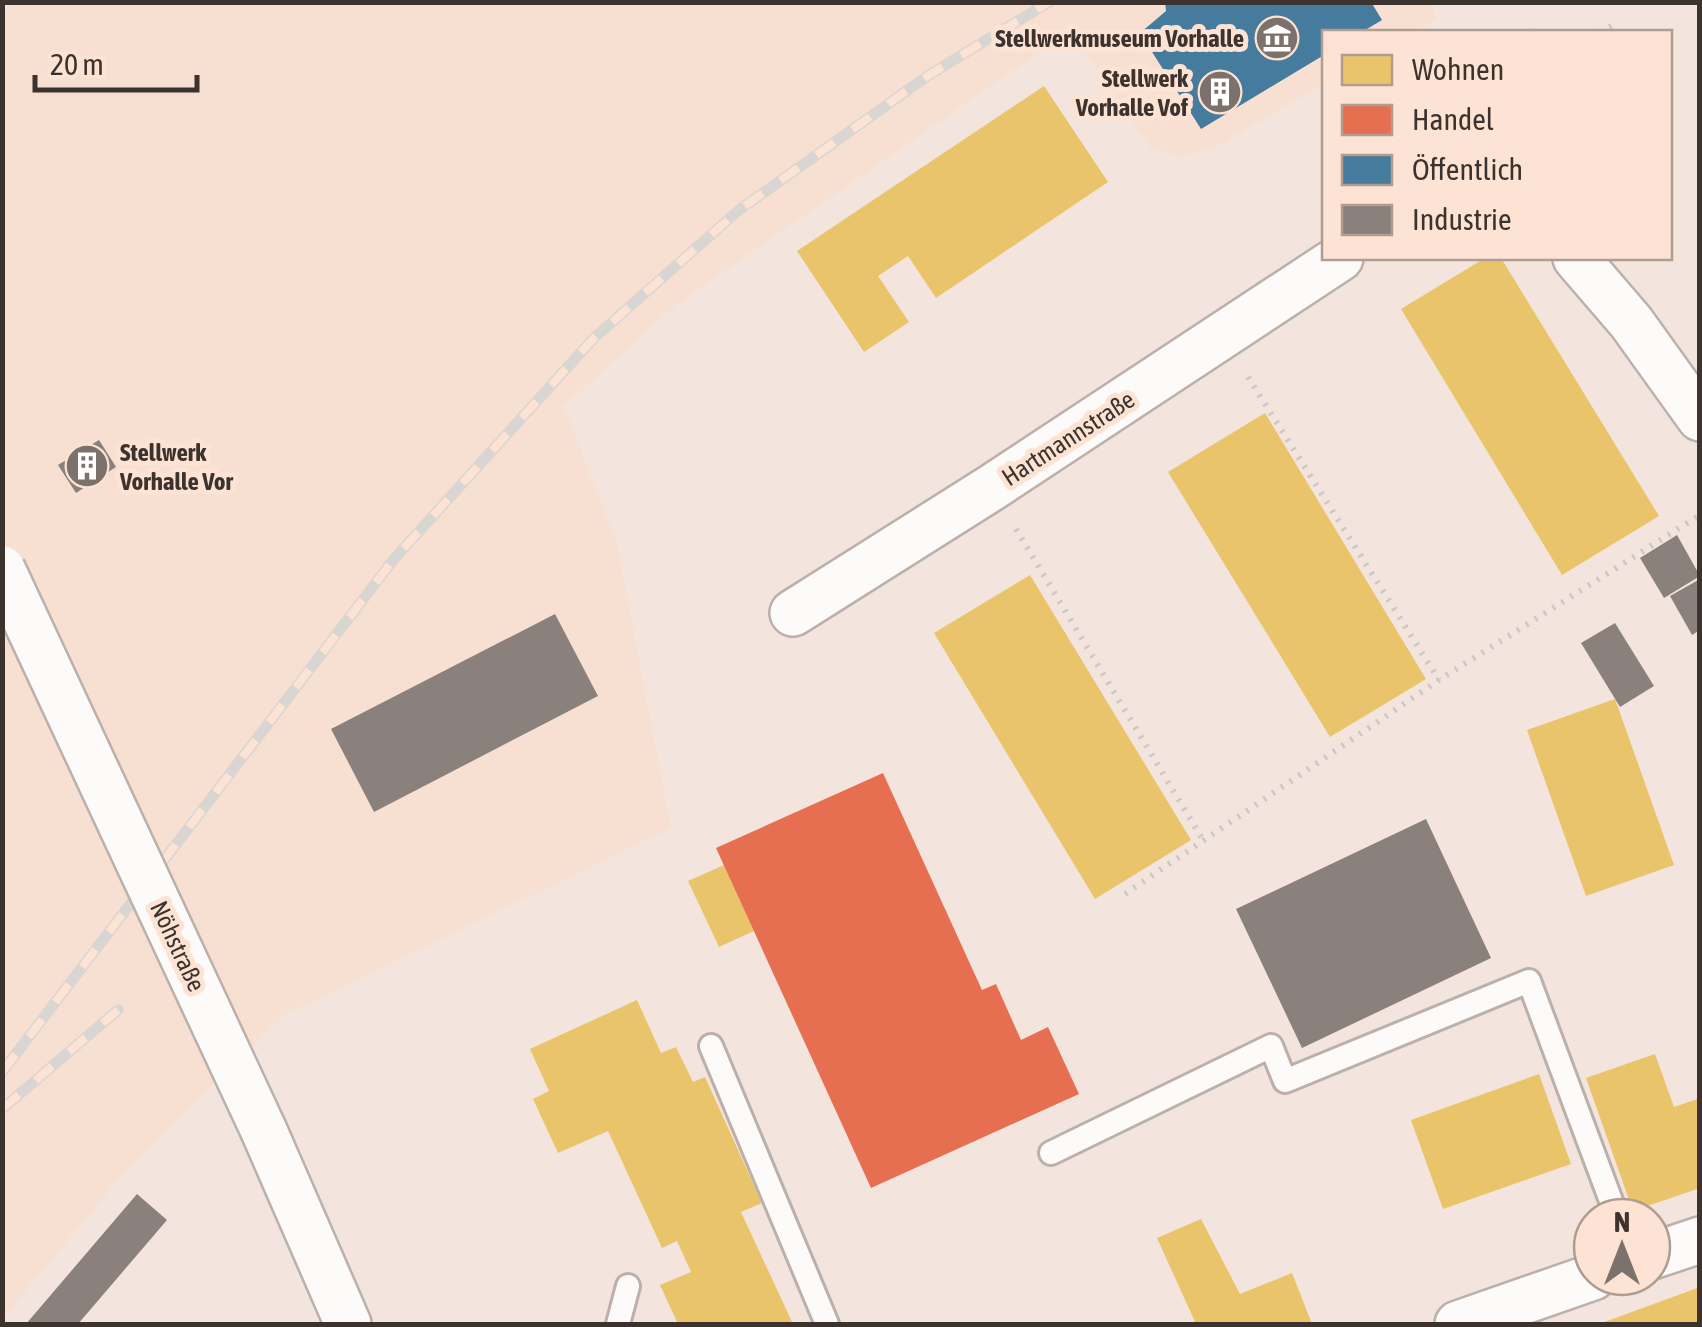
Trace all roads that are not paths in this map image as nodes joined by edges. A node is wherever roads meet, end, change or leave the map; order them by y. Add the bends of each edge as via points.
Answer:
1 (1337, 260) edge
2 (1578, 260) edge
3 (1700, 418) edge
4 (2, 569) edge
5 (793, 613) dead end
6 (710, 1046) dead end
7 (1051, 1154) dead end
8 (1610, 1197) edge
9 (1700, 1240) edge
10 (1672, 1249) edge
11 (1572, 1284) edge
12 (628, 1286) dead end
13 (348, 1324) edge
14 (618, 1324) edge
15 (827, 1324) edge
16 (1458, 1324) edge

1 - 5 street, Hartmannstraße
2 - 3 street
4 - 13 street, Nöhstraße, bridge
6 - 15 lane
7 - 8 lane via 1271,1046 1285,1082 1530,981
9 - 10 street
11 - 16 street
12 - 14 lane

